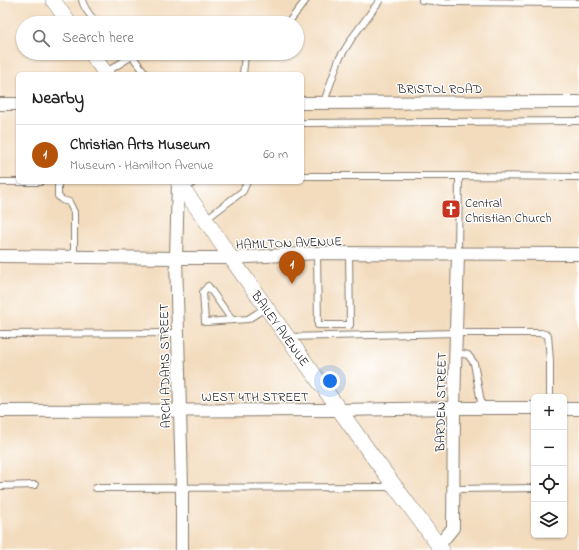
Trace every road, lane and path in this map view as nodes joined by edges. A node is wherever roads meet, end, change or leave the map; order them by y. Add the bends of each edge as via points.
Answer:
1 (53, 0) edge
2 (82, 0) edge
3 (306, 0) edge
4 (380, 0) edge
5 (422, 0) edge
6 (579, 3) edge
7 (64, 16) edge
8 (91, 16) edge
9 (293, 16) edge
10 (96, 60) edge
11 (126, 60) edge
12 (135, 60) edge
13 (244, 60) edge
14 (104, 72) edge
15 (107, 72) edge
16 (144, 72) edge
17 (243, 72) edge
18 (304, 102) edge
19 (324, 102) junction
20 (579, 102) edge
21 (0, 104) edge
22 (16, 104) edge
23 (579, 121) edge
24 (304, 123) edge
25 (304, 176) edge
26 (459, 176) junction
27 (579, 177) edge
28 (0, 182) edge
29 (16, 182) edge
30 (58, 184) edge
31 (184, 184) edge
32 (246, 184) edge
33 (205, 219) junction
34 (317, 253) junction
35 (349, 254) junction
36 (458, 254) junction
37 (579, 254) edge
38 (0, 256) edge
39 (74, 257) junction
40 (176, 258) junction
41 (231, 258) junction
42 (267, 307) junction
43 (232, 320) junction
44 (178, 333) junction
45 (456, 333) junction
46 (0, 334) edge
47 (288, 337) junction
48 (455, 352) junction
49 (550, 394) edge
50 (454, 408) junction
51 (482, 408) junction
52 (531, 408) edge
53 (567, 409) edge
54 (579, 409) edge
55 (180, 410) junction
56 (340, 410) junction
57 (0, 411) edge
58 (35, 485) dead end
59 (0, 486) edge
60 (182, 487) junction
61 (395, 487) junction
62 (96, 488) dead end
63 (531, 488) edge
64 (453, 489) junction
65 (440, 548) edge
66 (182, 550) edge

1 - 7 street
2 - 8 lane
3 - 9 lane
4 - 19 lane via 339,59
5 - 6 lane
10 - 14 street
11 - 15 lane
12 - 16 lane
13 - 17 lane
18 - 19 street, BRISTOL ROAD
19 - 20 street, BRISTOL ROAD
21 - 22 street
23 - 24 lane
25 - 26 lane
26 - 27 lane
26 - 36 lane
28 - 29 lane
30 - 39 lane via 58,196 69,202 74,212
31 - 33 street, BAILEY AVENUE
31 - 40 street, ARCH ADAMS STREET
32 - 33 lane via 243,191
33 - 41 street, BAILEY AVENUE
34 - 35 street, HAMILTON AVENUE
34 - 35 lane via 318,325 350,325
34 - 41 street, HAMILTON AVENUE
35 - 36 street, HAMILTON AVENUE
36 - 37 street, HAMILTON AVENUE
36 - 45 street, BARDEN STREET
38 - 39 street, HAMILTON AVENUE
39 - 40 street, HAMILTON AVENUE
40 - 41 street, HAMILTON AVENUE
40 - 44 street, ARCH ADAMS STREET
41 - 42 street, BAILEY AVENUE
42 - 43 lane via 248,319
42 - 47 street, BAILEY AVENUE
43 - 43 lane via 205,322 203,292 208,286
44 - 46 lane
44 - 55 street, ARCH ADAMS STREET
45 - 47 lane
45 - 48 street, BARDEN STREET
45 - 49 lane via 548,335
47 - 56 street, BAILEY AVENUE
48 - 50 street, BARDEN STREET
48 - 51 lane via 468,355 474,363
50 - 51 street, WEST 4TH STREET
50 - 56 street, WEST 4TH STREET
50 - 64 street, BARDEN STREET
51 - 52 street, WEST 4TH STREET
53 - 54 street
55 - 56 street, WEST 4TH STREET
55 - 57 street, WEST 4TH STREET
55 - 60 street, ARCH ADAMS STREET
56 - 61 street, BAILEY AVENUE
58 - 59 lane
60 - 61 lane
60 - 62 lane
60 - 66 street, ARCH ADAMS STREET
61 - 65 street, BAILEY AVENUE
63 - 64 lane
64 - 65 street, BARDEN STREET via 453,528

